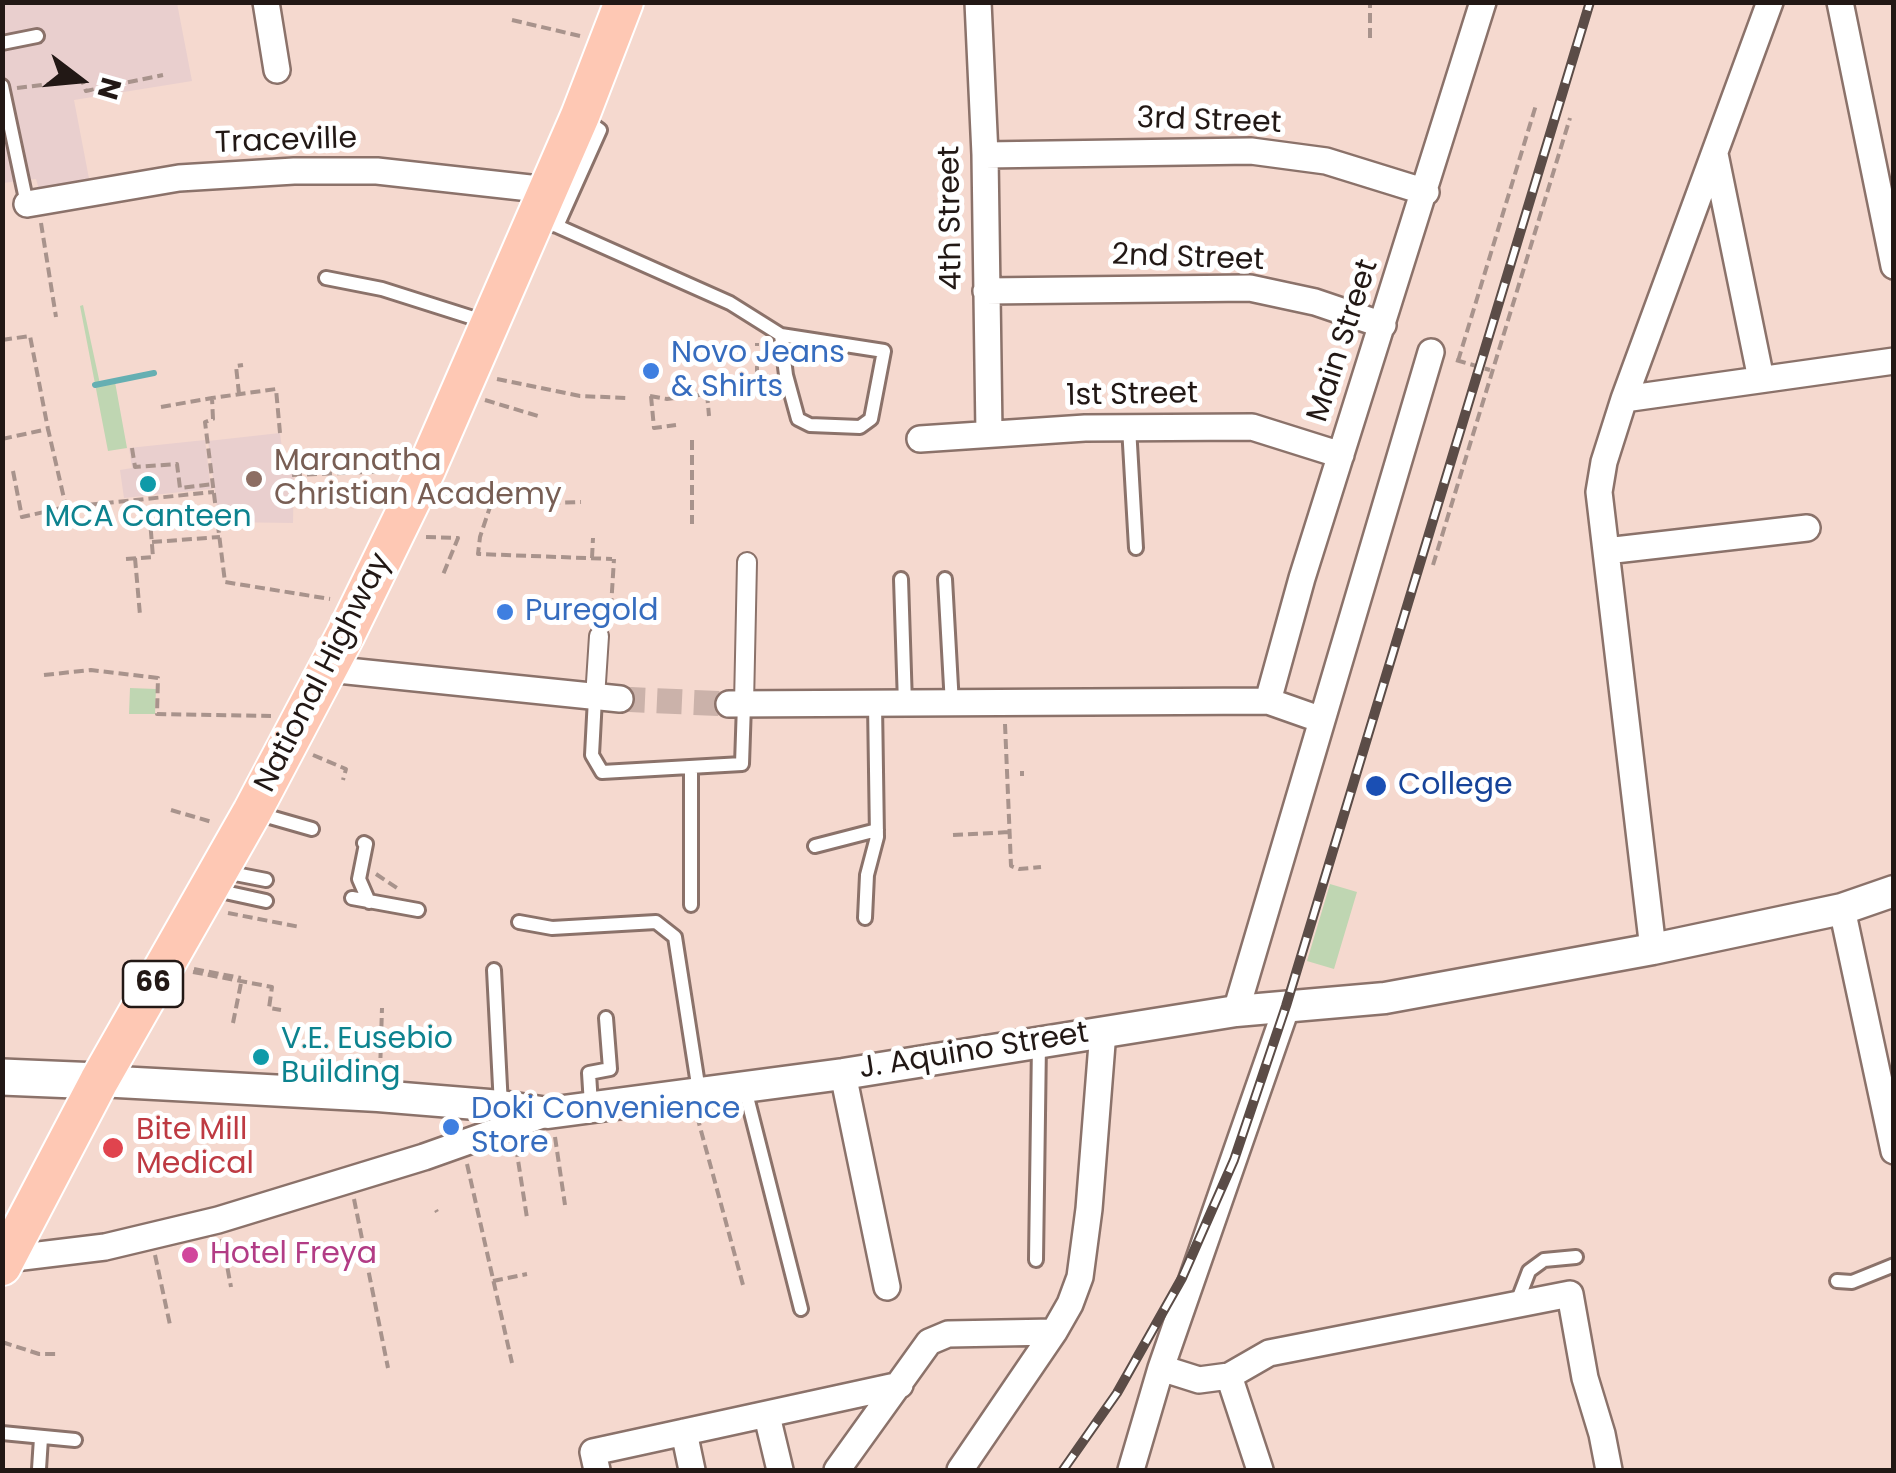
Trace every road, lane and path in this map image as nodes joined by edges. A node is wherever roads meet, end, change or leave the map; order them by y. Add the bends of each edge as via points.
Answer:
1 (266, 2) edge
2 (624, 2) edge
3 (978, 2) edge
4 (1370, 2) edge
5 (1483, 2) edge
6 (1770, 2) edge
7 (1840, 2) edge
8 (512, 20) dead end
9 (37, 36) dead end
10 (1370, 38) dead end
11 (2, 43) edge
12 (609, 43) junction
13 (277, 70) dead end
14 (163, 76) dead end
15 (3, 87) edge
16 (1536, 105) dead end
17 (1570, 118) dead end
18 (1715, 154) junction
19 (985, 155) junction
20 (1426, 192) junction
21 (33, 210) junction
22 (546, 212) junction
23 (1894, 266) edge
24 (326, 278) dead end
25 (986, 291) junction
26 (56, 317) dead end
27 (488, 323) junction
28 (1383, 325) junction
29 (781, 335) junction
30 (2, 340) edge
31 (756, 343) dead end
32 (1431, 352) joint
33 (1458, 361) junction
34 (1894, 361) edge
35 (243, 365) dead end
36 (1490, 370) junction
37 (468, 371) junction
38 (1760, 379) junction
39 (707, 393) junction
40 (239, 394) junction
41 (212, 398) junction
42 (628, 398) dead end
43 (1624, 398) junction
44 (494, 403) dead end
45 (161, 407) dead end
46 (538, 416) dead end
47 (710, 416) dead end
48 (676, 425) dead end
49 (1129, 427) junction
50 (48, 429) junction
51 (990, 433) junction
52 (280, 434) dead end
53 (920, 439) dead end
54 (2, 440) edge
55 (692, 440) dead end
56 (132, 448) dead end
57 (1341, 455) junction
58 (13, 471) dead end
59 (402, 471) dead end
60 (292, 475) dead end
61 (213, 484) junction
62 (214, 492) junction
63 (446, 496) dead end
64 (581, 502) dead end
65 (491, 504) junction
66 (66, 507) junction
67 (150, 520) dead end
68 (692, 524) dead end
69 (1807, 528) dead end
70 (220, 537) junction
71 (427, 537) dead end
72 (593, 538) dead end
73 (152, 542) junction
74 (1136, 548) dead end
75 (1606, 551) junction
76 (135, 558) junction
77 (592, 558) junction
78 (126, 559) dead end
79 (747, 562) dead end
80 (1433, 565) dead end
81 (442, 577) dead end
82 (901, 579) dead end
83 (944, 579) dead end
84 (604, 604) dead end
85 (611, 604) junction
86 (359, 606) junction
87 (140, 615) dead end
88 (599, 636) joint
89 (328, 669) junction
90 (44, 675) dead end
91 (608, 699) junction
92 (1268, 701) junction
93 (736, 704) junction
94 (876, 704) junction
95 (905, 704) junction
96 (952, 704) junction
97 (1004, 704) junction
98 (1322, 720) junction
99 (306, 739) junction
100 (691, 768) junction
101 (343, 780) dead end
102 (171, 810) dead end
103 (246, 822) junction
104 (312, 829) dead end
105 (877, 830) junction
106 (1010, 832) junction
107 (953, 836) dead end
108 (364, 843) dead end
109 (815, 846) dead end
110 (362, 864) junction
111 (1041, 867) dead end
112 (266, 880) dead end
113 (208, 889) junction
114 (1894, 891) edge
115 (352, 898) dead end
116 (266, 901) dead end
117 (366, 905) junction
118 (692, 905) dead end
119 (1842, 909) junction
120 (418, 910) joint
121 (864, 918) dead end
122 (519, 922) dead end
123 (300, 926) dead end
124 (1653, 949) junction
125 (494, 970) dead end
126 (210, 971) dead end
127 (193, 972) dead end
128 (241, 980) junction
129 (1288, 1006) junction
130 (382, 1008) dead end
131 (281, 1010) dead end
132 (1236, 1011) junction
133 (606, 1018) dead end
134 (233, 1023) dead end
135 (1102, 1031) junction
136 (1039, 1041) junction
137 (843, 1074) junction
138 (2, 1077) edge
139 (99, 1080) junction
140 (745, 1088) junction
141 (696, 1094) junction
142 (378, 1096) junction
143 (592, 1108) junction
144 (551, 1113) junction
145 (507, 1116) junction
146 (462, 1145) junction
147 (1894, 1151) edge
148 (349, 1180) junction
149 (565, 1205) dead end
150 (527, 1218) dead end
151 (218, 1220) junction
152 (151, 1236) junction
153 (1576, 1257) dead end
154 (1036, 1260) dead end
155 (4, 1263) edge
156 (1894, 1265) edge
157 (527, 1274) dead end
158 (493, 1281) junction
159 (1836, 1281) dead end
160 (743, 1285) dead end
161 (231, 1287) dead end
162 (887, 1287) dead end
163 (1516, 1304) junction
164 (802, 1309) dead end
165 (170, 1325) dead end
166 (1054, 1332) junction
167 (2, 1342) edge
168 (59, 1354) dead end
169 (512, 1363) dead end
170 (388, 1368) dead end
171 (1161, 1368) junction
172 (1229, 1376) junction
173 (900, 1386) junction
174 (767, 1416) junction
175 (684, 1432) junction
176 (2, 1433) edge
177 (40, 1438) junction
178 (75, 1440) dead end
179 (38, 1470) edge
180 (597, 1470) edge
181 (692, 1470) edge
182 (780, 1470) edge
183 (837, 1470) edge
184 (960, 1470) edge
185 (1131, 1470) edge
186 (1260, 1470) edge
187 (1609, 1470) edge

1 - 13 street
2 - 12 main road, National Highway / 66
3 - 19 street, 4th Street
4 - 10 path
5 - 20 street, Main Street
6 - 18 street
7 - 23 street
8 - 12 path
9 - 11 lane
12 - 22 main road, National Highway / 66
14 - 15 path via 86,91 82,80
15 - 21 lane
16 - 33 path
17 - 36 path
18 - 38 street
18 - 43 street
19 - 20 street, 3rd Street via 1251,151 1326,162
19 - 25 street, 4th Street
20 - 28 street, Main Street
21 - 22 street, Traceville via 179,178 377,171
21 - 26 path
22 - 27 main road, National Highway / 66
22 - 29 lane
24 - 27 lane
25 - 28 street, 2nd Street via 1250,288
25 - 51 street, 4th Street
27 - 37 main road, National Highway / 66
28 - 57 street, Main Street
29 - 29 lane via 884,351 871,420 860,427 798,418
30 - 50 path via 30,336
31 - 39 path via 756,388
32 - 33 path
32 - 98 street
33 - 36 path
34 - 38 street
35 - 40 path via 236,366
36 - 80 path
37 - 42 path via 543,390
37 - 86 main road, National Highway / 66
38 - 43 street
39 - 47 path
39 - 48 path via 650,396 654,428
40 - 41 path
40 - 52 path via 276,388
41 - 45 path
41 - 61 path via 213,420 205,422
43 - 75 street via 1599,492
44 - 46 path
49 - 51 street, 1st Street
49 - 57 street, 1st Street via 1252,427
49 - 74 lane
50 - 54 path
50 - 66 path
51 - 53 street, 1st Street
55 - 68 path
56 - 61 path via 135,467 177,464 180,488
57 - 92 street, Main Street
58 - 66 path via 22,517
59 - 60 path
61 - 62 path
62 - 66 path
62 - 70 path
63 - 65 path
64 - 65 path
65 - 77 path via 478,554
67 - 73 path
69 - 75 street
70 - 73 path
70 - 86 path via 225,582
71 - 81 path via 458,538
72 - 77 path
73 - 76 path via 152,557
75 - 124 street
76 - 78 path
76 - 87 path
77 - 85 path via 613,559
79 - 93 street
82 - 95 lane
83 - 96 lane
84 - 85 path
85 - 88 path via 610,636
86 - 89 main road, National Highway / 66
88 - 91 street
89 - 91 street
89 - 99 main road, National Highway / 66
90 - 99 path via 92,670 158,678 157,714 264,714
91 - 100 lane via 592,755 602,772
92 - 97 street
92 - 98 street
93 - 94 street
93 - 100 lane via 742,764
94 - 95 street
94 - 105 lane
95 - 96 street
96 - 97 street
97 - 106 path
98 - 132 street
99 - 101 path via 346,769
99 - 103 main road, National Highway / 66
100 - 118 lane
102 - 103 path
103 - 104 lane
103 - 113 main road, National Highway / 66
105 - 109 lane
105 - 121 lane
106 - 107 path
106 - 111 path via 1012,866
108 - 110 lane
110 - 117 lane
110 - 120 path
112 - 113 lane
113 - 116 lane
113 - 123 path
113 - 139 main road, National Highway / 66
114 - 119 street, J. Aquino Street
115 - 117 lane
117 - 120 lane
119 - 124 street, J. Aquino Street
119 - 147 street
122 - 141 lane via 552,928 656,922 675,937
124 - 129 street, J. Aquino Street via 1385,998
125 - 145 lane
126 - 128 path
127 - 128 path
128 - 131 path via 272,987 268,1008
128 - 134 path
129 - 132 street, J. Aquino Street
129 - 171 street
130 - 142 path
132 - 135 street, J. Aquino Street
133 - 143 lane via 610,1069 589,1073
135 - 136 street, J. Aquino Street
135 - 166 street via 1080,1277
136 - 137 street, J. Aquino Street
136 - 154 lane
137 - 140 street, J. Aquino Street
137 - 162 street
138 - 139 main road
139 - 142 street, J. Aquino Street
139 - 155 main road, National Highway / 66
140 - 141 street, J. Aquino Street
140 - 164 lane
141 - 143 street, J. Aquino Street
141 - 160 path
142 - 145 street, J. Aquino Street
143 - 144 street, J. Aquino Street
144 - 145 street, J. Aquino Street
144 - 149 path
145 - 146 street
145 - 150 path
146 - 148 street
146 - 158 path
148 - 151 street
148 - 170 path
151 - 152 street
151 - 161 path
152 - 155 street
152 - 165 path
153 - 163 lane via 1544,1260 1529,1271
156 - 159 lane via 1852,1282
157 - 158 path
158 - 169 path
163 - 172 street via 1269,1354
163 - 187 street via 1570,1294
166 - 173 street via 948,1334 929,1342
166 - 184 street
167 - 168 path
171 - 172 street via 1199,1380
171 - 185 street
172 - 186 street
173 - 174 street
173 - 183 street
174 - 175 street
174 - 182 street
175 - 180 street via 592,1452
175 - 181 street
176 - 177 lane
177 - 178 lane
177 - 179 lane

